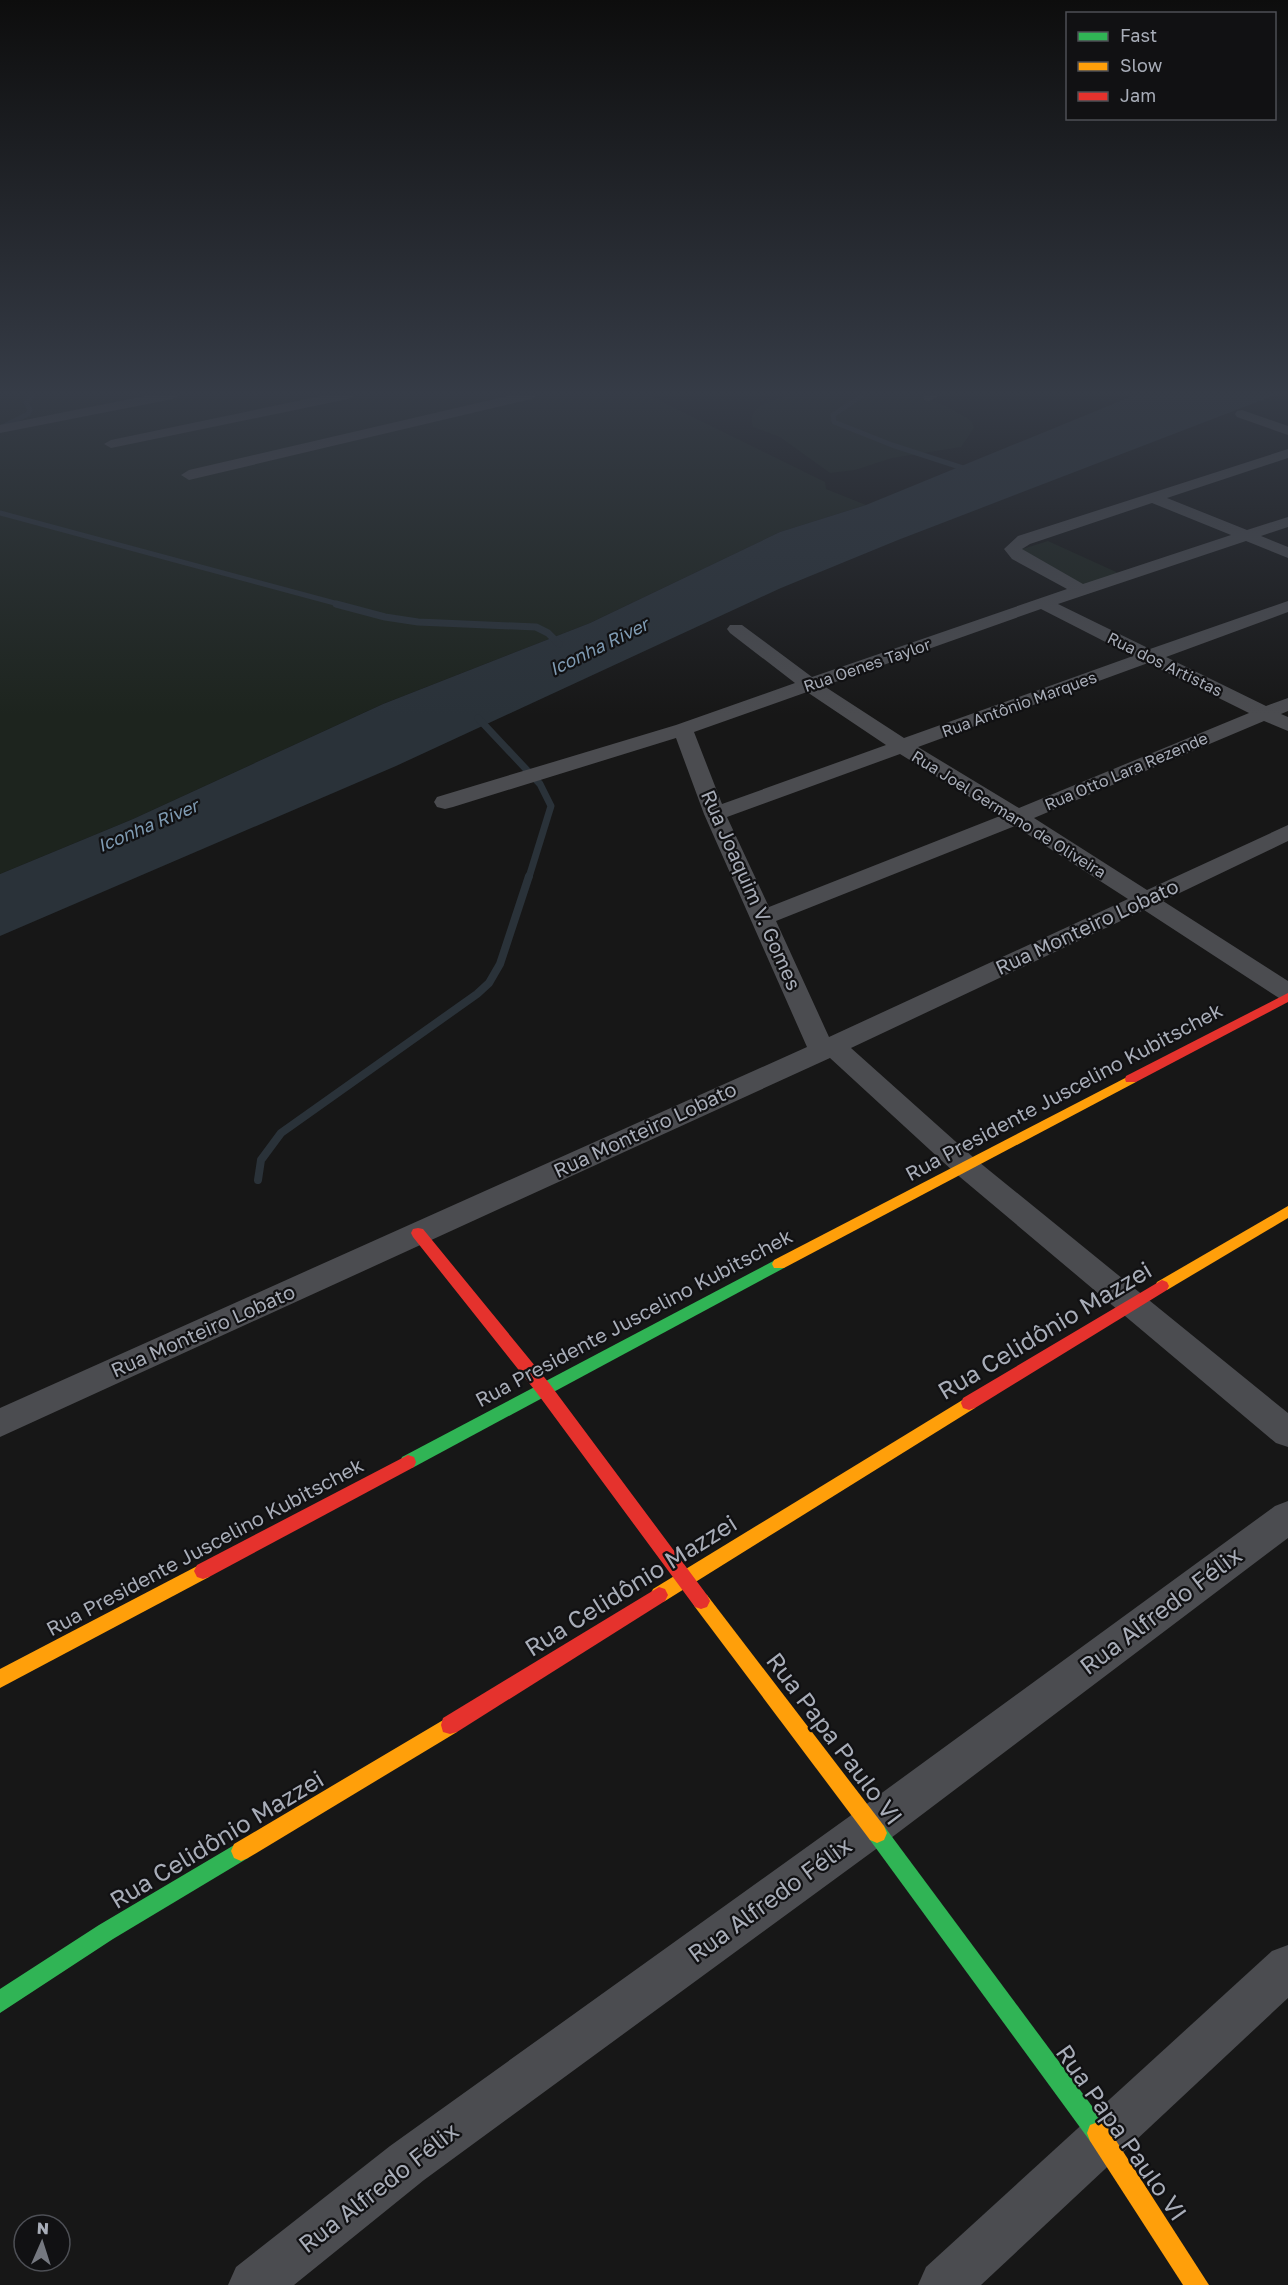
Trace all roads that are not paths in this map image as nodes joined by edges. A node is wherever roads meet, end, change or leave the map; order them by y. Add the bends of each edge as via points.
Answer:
1 (1138, 502) edge
2 (1163, 502) edge
3 (1288, 522) edge
4 (1247, 536) junction
5 (1288, 553) edge
6 (1082, 590) junction
7 (1042, 603) junction
8 (1288, 606) edge
9 (736, 629) dead end
10 (1150, 657) junction
11 (810, 685) junction
12 (1288, 704) edge
13 (1264, 713) junction
14 (1288, 725) edge
15 (683, 729) junction
16 (902, 747) junction
17 (445, 802) dead end
18 (715, 814) junction
19 (1017, 817) junction
20 (1288, 832) edge
21 (1147, 900) junction
22 (763, 918) junction
23 (1288, 992) edge
24 (1288, 997) edge
25 (826, 1047) junction
26 (964, 1165) junction
27 (1288, 1211) edge
28 (418, 1233) junction
29 (1132, 1304) junction
30 (543, 1388) junction
31 (0, 1423) edge
32 (1288, 1433) edge
33 (1288, 1516) edge
34 (684, 1580) junction
35 (0, 1678) edge
36 (872, 1826) junction
37 (1288, 1967) edge
38 (0, 2002) edge
39 (1102, 2139) junction
40 (254, 2285) edge
41 (944, 2285) edge
42 (1197, 2285) edge

1 - 6 street via 1024,540 1012,549
2 - 4 street
3 - 4 street, Rua Oenes Taylor
4 - 5 street
4 - 6 street, Rua Oenes Taylor
6 - 7 street, Rua Oenes Taylor
7 - 10 street, Rua dos Artistas
7 - 11 street, Rua Oenes Taylor
8 - 10 street, Rua Antônio Marques
9 - 11 street, Rua Joel Germano de Oliveira
10 - 13 street, Rua dos Artistas
10 - 16 street, Rua Antônio Marques
11 - 15 street, Rua Oenes Taylor
11 - 16 street, Rua Joel Germano de Oliveira
12 - 13 street, Rua Otto Lara Rezende
13 - 14 street, Rua dos Artistas
13 - 19 street, Rua Otto Lara Rezende
15 - 17 street, Rua Oenes Taylor
15 - 18 street, Rua Joaquim V. Gomes
16 - 18 street, Rua Antônio Marques
16 - 19 street, Rua Joel Germano de Oliveira
18 - 22 street, Rua Joaquim V. Gomes
19 - 21 street, Rua Joel Germano de Oliveira
19 - 22 street, Rua Otto Lara Rezende
20 - 21 street, Rua Monteiro Lobato
21 - 23 street, Rua Joel Germano de Oliveira
21 - 25 street, Rua Monteiro Lobato
22 - 25 street, Rua Joaquim V. Gomes
24 - 26 street, Rua Presidente Juscelino Kubitschek
25 - 26 street, Rua Joaquim V. Gomes
25 - 28 street, Rua Monteiro Lobato
26 - 29 street, Rua Joaquim V. Gomes
26 - 30 street, Rua Presidente Juscelino Kubitschek
27 - 29 street, Rua Celidônio Mazzei
28 - 30 street, Rua Papa Paulo VI
28 - 31 street, Rua Monteiro Lobato
29 - 32 street, Rua Joaquim V. Gomes
29 - 34 street, Rua Celidônio Mazzei
30 - 34 street, Rua Papa Paulo VI
30 - 35 street, Rua Presidente Juscelino Kubitschek
33 - 36 street, Rua Alfredo Félix
34 - 36 street, Rua Papa Paulo VI
34 - 38 street, Rua Celidônio Mazzei via 60,1961
36 - 39 street, Rua Papa Paulo VI
36 - 40 street, Rua Alfredo Félix via 407,2163
37 - 39 street
39 - 41 street
39 - 42 street, Rua Papa Paulo VI

